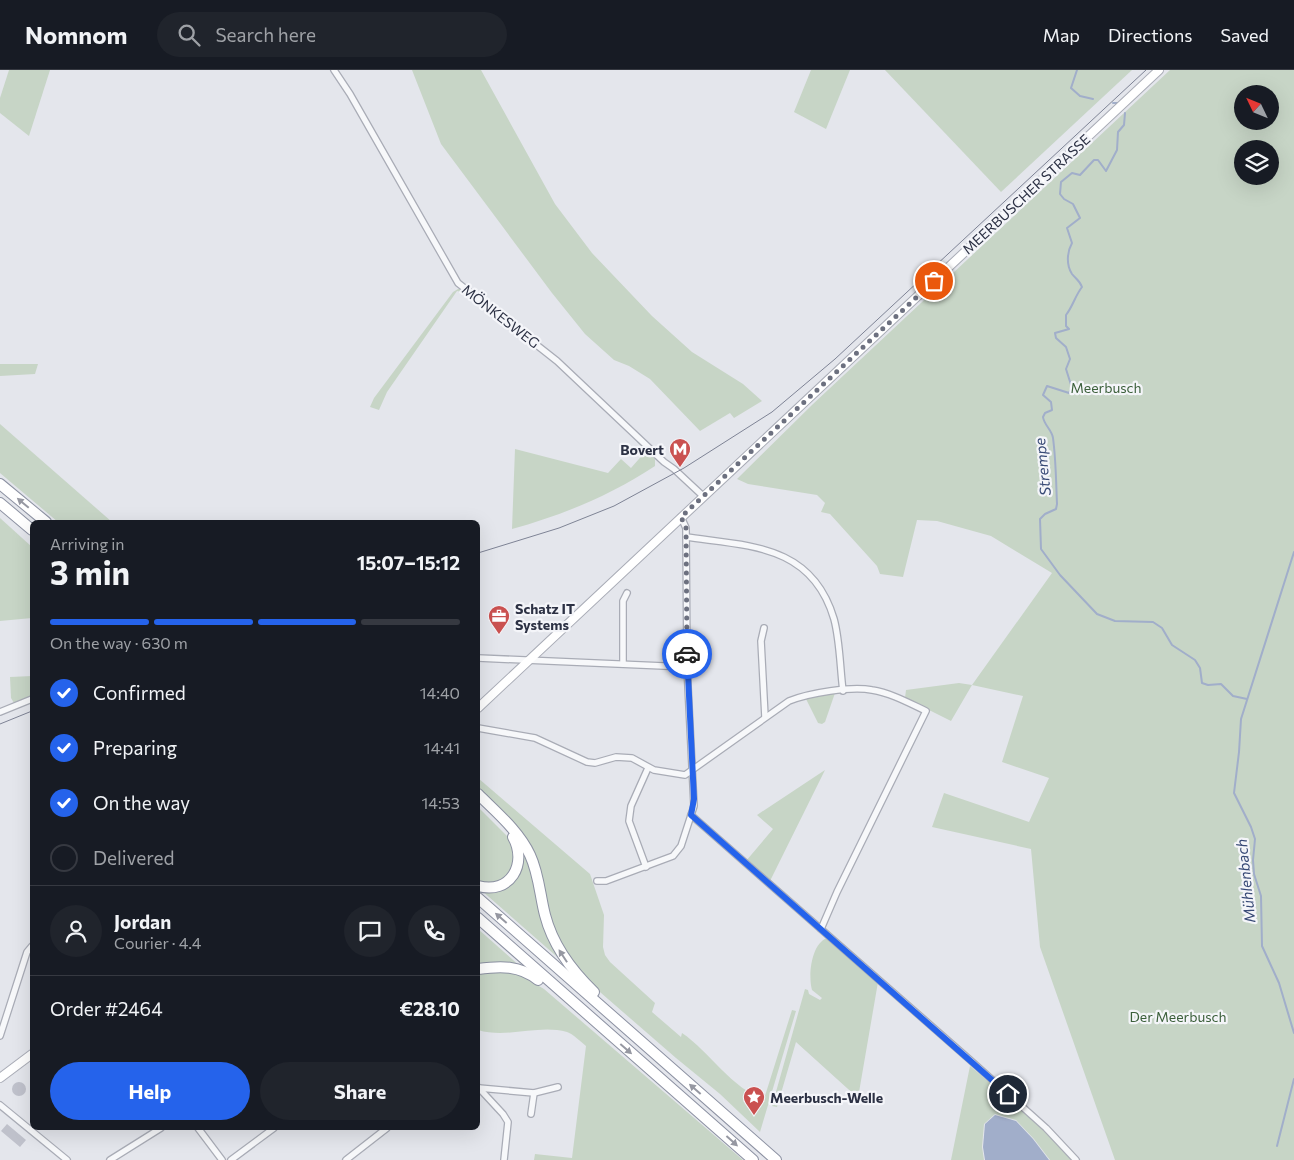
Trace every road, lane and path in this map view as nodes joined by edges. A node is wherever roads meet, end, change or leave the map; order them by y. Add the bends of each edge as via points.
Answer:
1 (334, 70) edge
2 (1159, 70) edge
3 (0, 484) edge
4 (704, 496) junction
5 (0, 503) edge
6 (681, 517) junction
7 (44, 520) edge
8 (30, 528) edge
9 (686, 537) junction
10 (627, 593) dead end
11 (764, 628) dead end
12 (480, 658) edge
13 (527, 660) junction
14 (623, 664) junction
15 (687, 667) junction
16 (843, 691) junction
17 (30, 700) edge
18 (480, 706) edge
19 (0, 712) edge
20 (765, 717) junction
21 (480, 728) edge
22 (648, 768) junction
23 (693, 770) junction
24 (480, 796) edge
25 (480, 803) edge
26 (691, 815) junction
27 (646, 867) junction
28 (597, 881) dead end
29 (480, 886) edge
30 (480, 900) edge
31 (480, 920) edge
32 (821, 929) junction
33 (30, 948) edge
34 (480, 969) edge
35 (589, 1017) junction
36 (616, 1020) junction
37 (1, 1033) edge
38 (30, 1056) edge
39 (0, 1078) edge
40 (558, 1087) dead end
41 (480, 1088) edge
42 (480, 1090) edge
43 (534, 1093) junction
44 (0, 1105) edge
45 (531, 1114) dead end
46 (30, 1130) edge
47 (30, 1130) edge
48 (157, 1130) edge
49 (200, 1130) edge
50 (271, 1130) edge
51 (384, 1130) edge
52 (67, 1160) edge
53 (110, 1160) edge
54 (222, 1160) edge
55 (231, 1160) edge
56 (346, 1160) edge
57 (504, 1160) edge
58 (753, 1160) edge
59 (776, 1160) edge
60 (1076, 1160) edge

1 - 4 street, MÖNKESWEG via 458,283 557,361
2 - 4 main road, MEERBUSCHER STRASSE
7 -> 3 highway
4 - 6 main road, MEERBUSCHER STRASSE
5 - 8 highway
6 - 9 street
6 - 13 main road, MEERBUSCHER STRASSE
9 - 15 street
9 - 16 street via 752,545 773,551 794,562 811,577 825,596 834,619
10 - 14 street via 623,601
11 - 20 street via 761,640
12 - 13 street
13 - 14 street
13 - 18 main road, MEERBUSCHER STRASSE
14 - 15 street
15 - 23 street
16 - 20 street via 805,694
16 - 32 street via 871,690 926,711
17 - 19 street
20 - 23 street
21 - 22 street via 535,738 587,762 622,757 632,758
22 - 23 street via 686,775
22 - 27 street via 631,806 629,821
23 - 26 street
36 -> 24 highway via 603,1000 578,977 551,936 534,867 525,845
25 - 29 highway via 514,837 519,852 517,868 506,882 497,887
26 - 27 street via 677,853
26 - 32 street
27 - 28 street
36 -> 30 highway
31 - 35 highway
32 - 60 street via 1046,1128
33 - 37 street
34 - 35 highway via 503,966 527,973 575,1012
35 -> 58 highway
59 -> 36 highway
38 - 39 main road
40 - 43 street
41 - 43 street
42 - 57 street via 508,1122
43 - 45 street
44 - 47 street
46 - 52 street
48 - 53 street
49 - 54 street
50 - 55 street
51 - 56 street

